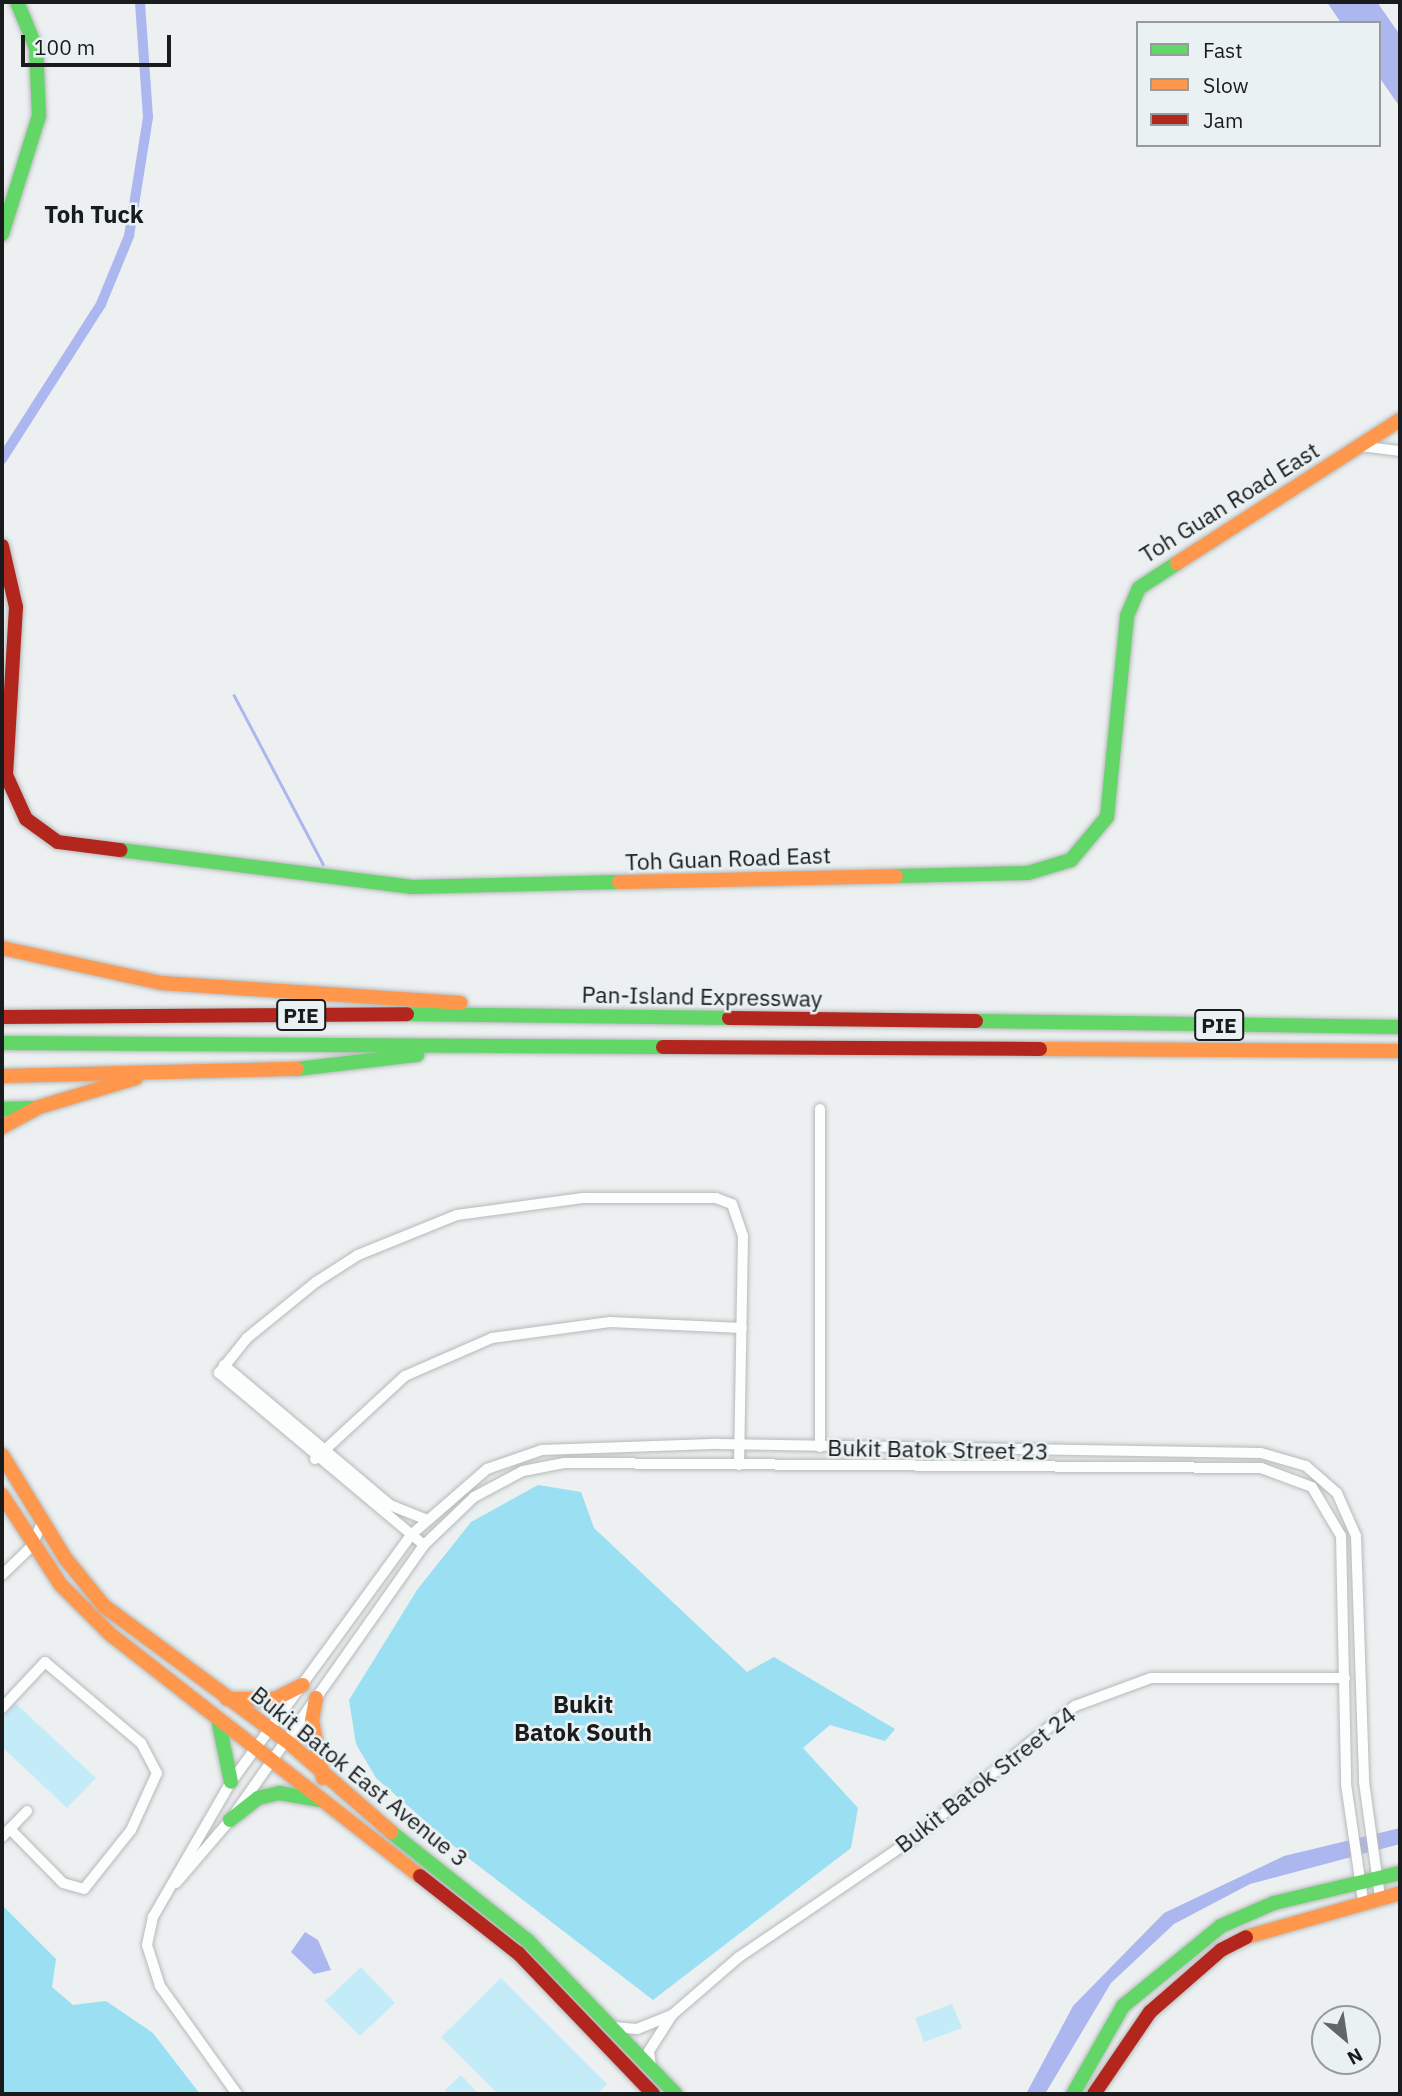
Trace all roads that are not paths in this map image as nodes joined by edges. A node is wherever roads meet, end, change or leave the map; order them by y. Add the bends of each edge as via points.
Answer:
1 (17, 2) edge
2 (2, 234) edge
3 (1399, 423) edge
4 (1359, 446) junction
5 (1400, 451) edge
6 (2, 546) edge
7 (2, 948) edge
8 (589, 1015) junction
9 (7, 1017) edge
10 (1400, 1027) edge
11 (7, 1043) edge
12 (462, 1048) junction
13 (1296, 1050) junction
14 (1400, 1051) edge
15 (1400, 1060) edge
16 (162, 1072) junction
17 (2, 1076) edge
18 (39, 1107) junction
19 (820, 1108) dead end
20 (2, 1109) edge
21 (2, 1127) edge
22 (742, 1328) junction
23 (740, 1445) junction
24 (820, 1447) junction
25 (2, 1455) edge
26 (319, 1455) junction
27 (739, 1465) junction
28 (2, 1495) edge
29 (425, 1519) junction
30 (42, 1523) junction
31 (411, 1535) junction
32 (424, 1545) junction
33 (32, 1546) junction
34 (2, 1575) edge
35 (1345, 1678) junction
36 (303, 1685) junction
37 (316, 1698) junction
38 (227, 1699) junction
39 (2, 1708) edge
40 (214, 1716) junction
41 (272, 1729) junction
42 (288, 1742) junction
43 (254, 1751) junction
44 (270, 1763) junction
45 (323, 1778) junction
46 (231, 1782) junction
47 (330, 1802) junction
48 (27, 1811) dead end
49 (230, 1821) junction
50 (10, 1829) junction
51 (2, 1838) edge
52 (1400, 1873) edge
53 (1376, 1878) junction
54 (1359, 1882) junction
55 (175, 1884) junction
56 (1400, 1893) edge
57 (1380, 1898) junction
58 (1363, 1901) junction
59 (672, 2015) junction
60 (611, 2027) junction
61 (653, 2070) junction
62 (237, 2094) edge
63 (653, 2094) edge
64 (676, 2094) edge
65 (1073, 2094) edge
66 (1094, 2094) edge

1 - 2 main road via 36,48 39,116
3 - 4 main road, Toh Guan Road East
4 - 5 street
4 - 6 main road, Toh Guan Road East via 1139,588 1127,616 1107,817 1071,860 1028,873 411,887 82,849 40,832 9,792 5,762 16,598
7 - 8 main road via 107,975 195,987
8 - 9 main road, Pan-Island Expressway / PIE
8 - 10 main road, Pan-Island Expressway / PIE
11 - 12 main road, PIE
12 - 13 main road, PIE
12 - 16 main road via 287,1070
13 - 14 main road, PIE
13 - 15 main road
16 - 17 main road
16 - 18 main road
18 - 20 main road
18 - 21 main road
19 - 24 street
22 - 23 street
22 - 26 street via 610,1322 503,1334 405,1376
22 - 26 street via 743,1236 729,1202 542,1200 457,1214 358,1255 278,1310 224,1365
23 - 24 street, Bukit Batok Street 23
23 - 27 street
23 - 29 street, Bukit Batok Street 23 via 531,1453 487,1469
24 - 53 street, Bukit Batok Street 23 via 1261,1453 1316,1473 1343,1502 1356,1536 1369,1831
25 - 30 main road, Bukit Batok East Avenue 3
26 - 29 street via 390,1505
26 - 31 street
27 - 32 street, Bukit Batok Street 23 via 543,1466 474,1497
27 - 35 street, Bukit Batok Street 23 via 1284,1472 1319,1494 1339,1529
28 - 33 main road, Bukit Batok East Avenue 3
29 - 31 street, Bukit Batok Street 23
30 - 33 street
30 - 38 main road, Bukit Batok East Avenue 3 via 104,1606
31 - 32 street
31 - 36 street, Bukit Batok Street 23
32 - 37 street, Bukit Batok Street 23
33 - 34 street
33 - 40 main road, Bukit Batok East Avenue 3 via 90,1615
35 - 54 street, Bukit Batok Street 23 via 1351,1835
35 - 59 street, Bukit Batok Street 24 via 1151,1678 1100,1693 910,1841 739,1956
36 - 38 main road via 275,1699
36 - 41 street, Bukit Batok Street 23
37 - 42 street, Bukit Batok Street 23
37 - 45 main road via 312,1721
38 - 41 main road, Bukit Batok East Avenue 3
39 - 50 street via 45,1662 141,1743 157,1773 131,1830 84,1889 62,1883
40 - 43 main road, Bukit Batok East Avenue 3
40 - 46 main road via 227,1741
41 - 42 main road, Bukit Batok East Avenue 3
41 - 43 street, Bukit Batok Street 23
42 - 44 street, Bukit Batok Street 23
42 - 45 main road, Bukit Batok East Avenue 3
43 - 44 main road, Bukit Batok East Avenue 3
43 - 46 street, Bukit Batok Street 23
44 - 47 main road, Bukit Batok East Avenue 3
44 - 49 street, Bukit Batok Street 23
45 - 60 main road, Bukit Batok East Avenue 3 via 528,1941
46 - 55 street, Bukit Batok Street 23 via 186,1852
47 - 49 main road via 279,1793 258,1798
47 - 63 main road, Bukit Batok East Avenue 3 via 518,1953
48 - 50 street
49 - 55 street, Bukit Batok Street 23
50 - 51 street
52 - 53 main road
53 - 54 main road
53 - 57 street, Bukit Batok Street 23
54 - 58 street, Bukit Batok Street 23
54 - 65 main road via 1273,1903 1193,1946 1110,2022
55 - 62 street via 153,1917 150,1965
56 - 57 main road
57 - 58 main road
58 - 66 main road via 1258,1931 1192,1969 1118,2050
59 - 60 street, Bukit Batok Street 24 via 637,2029
59 - 61 street, Bukit Batok Street 24 via 649,2051
60 - 61 main road, Bukit Batok East Avenue 3
61 - 64 main road, Bukit Batok East Avenue 3

